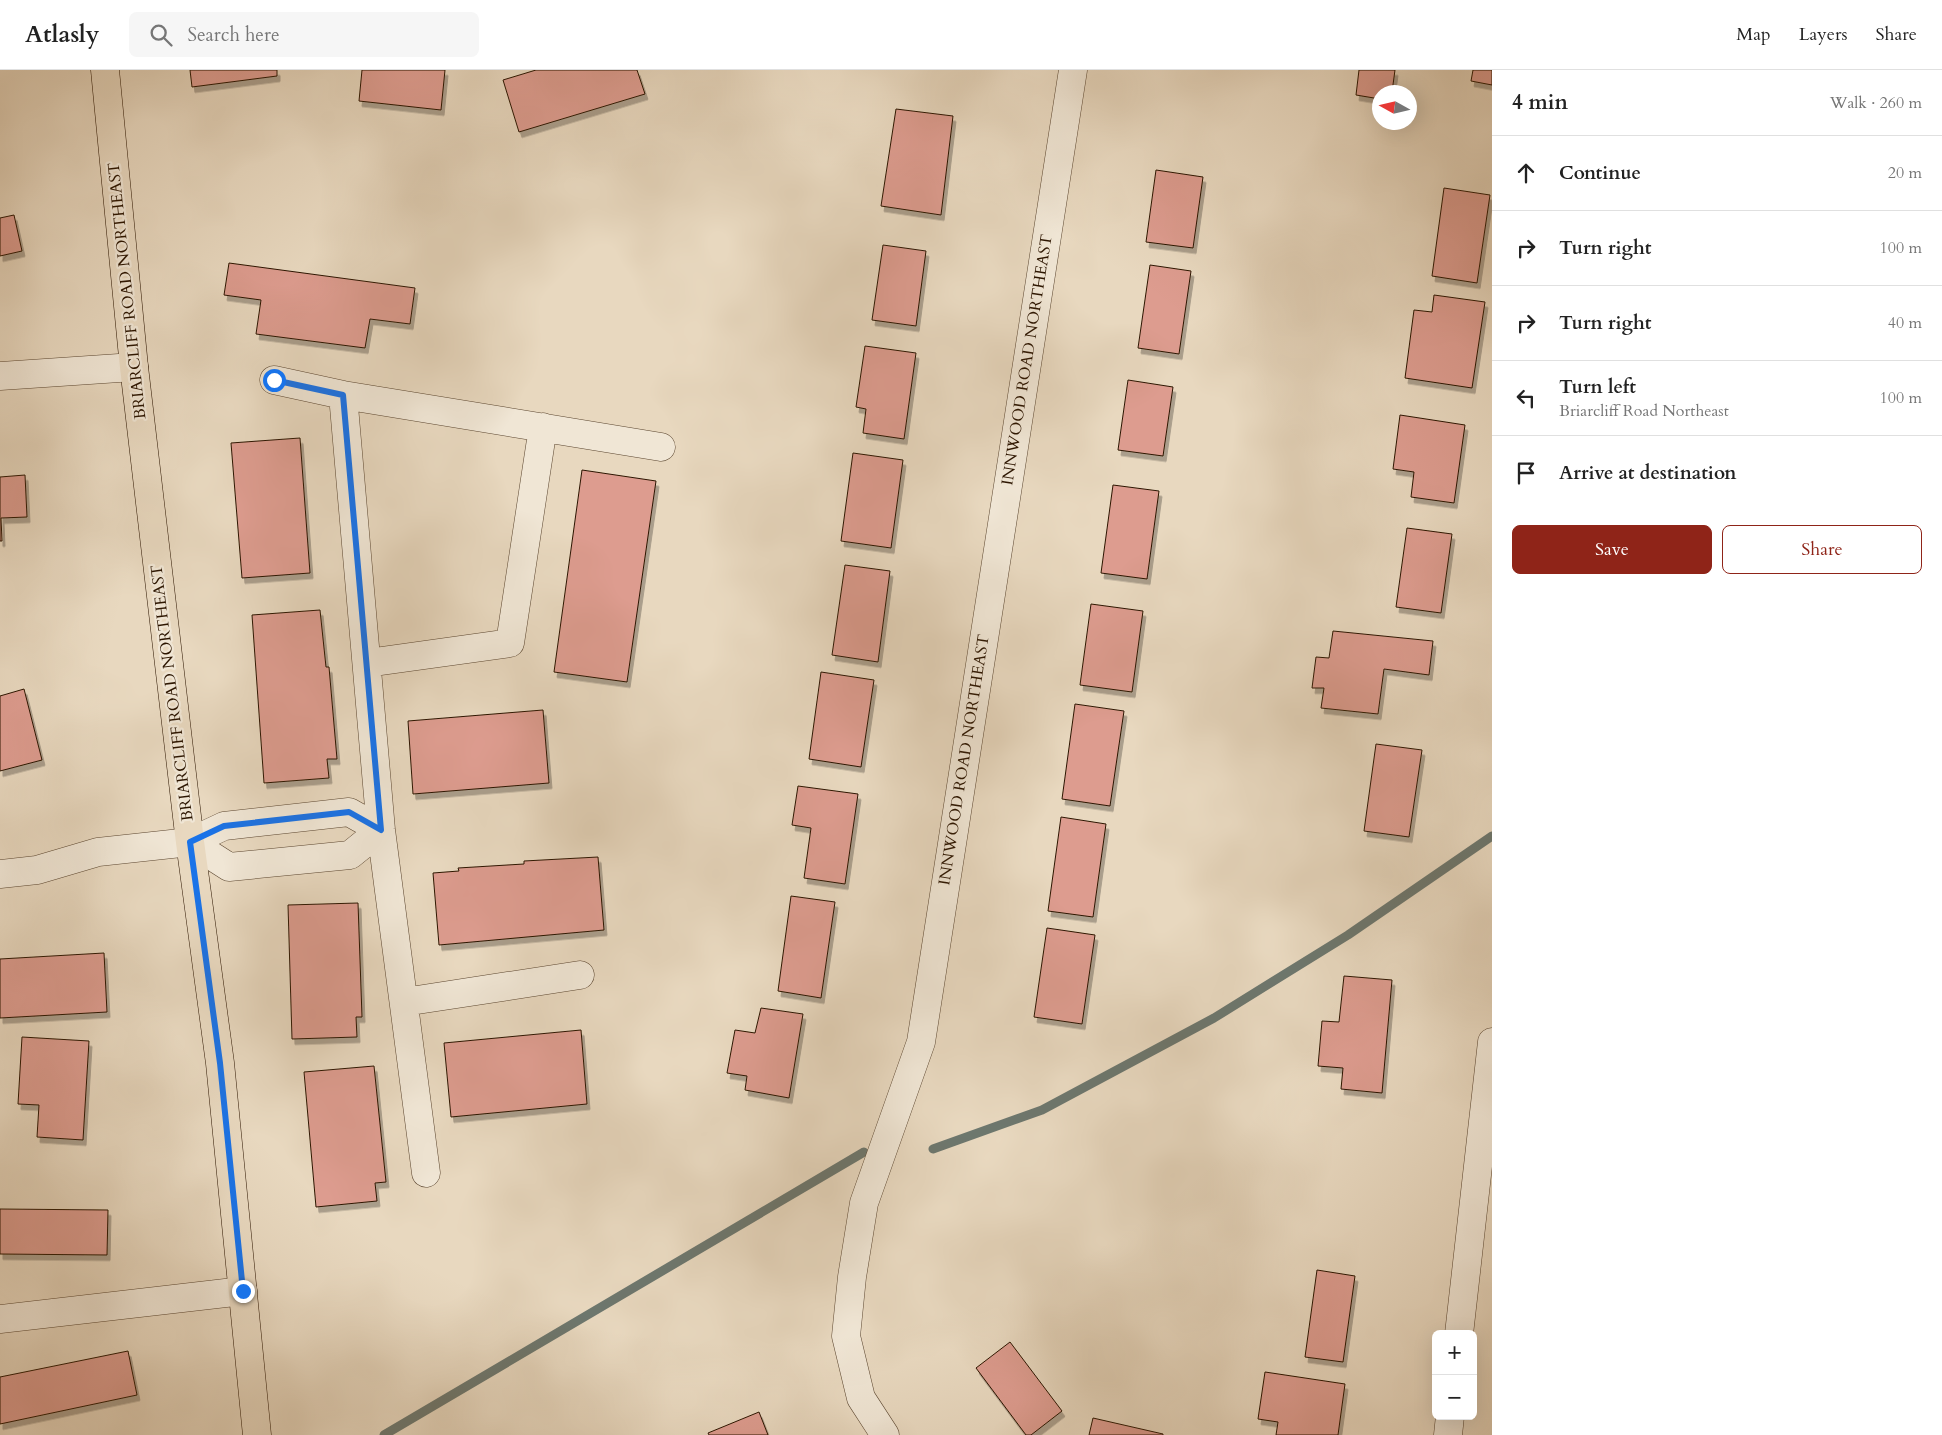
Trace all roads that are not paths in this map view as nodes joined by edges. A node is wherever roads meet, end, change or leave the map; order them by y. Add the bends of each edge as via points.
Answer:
1 (105, 70) edge
2 (1073, 70) edge
3 (134, 367) junction
4 (0, 376) edge
5 (274, 380) dead end
6 (343, 395) junction
7 (543, 427) junction
8 (662, 447) dead end
9 (367, 663) junction
10 (293, 819) junction
11 (381, 830) junction
12 (190, 842) junction
13 (297, 860) junction
14 (0, 874) edge
15 (580, 975) dead end
16 (404, 1002) junction
17 (1492, 1042) edge
18 (426, 1174) dead end
19 (243, 1291) junction
20 (0, 1319) edge
21 (1459, 1330) edge
22 (1450, 1420) edge
23 (257, 1435) edge
24 (885, 1435) edge
25 (1448, 1435) edge

1 - 3 main road, BRIARCLIFF ROAD NORTHEAST
2 - 24 street, INNWOOD ROAD NORTHEAST via 921,1042 864,1203 852,1277 846,1336 861,1398
3 - 4 street
3 - 12 main road, BRIARCLIFF ROAD NORTHEAST
5 - 6 street
6 - 7 street
6 - 9 street
7 - 8 street
7 - 9 street via 510,643
9 - 11 street
10 - 11 street via 349,812
10 - 12 street via 224,826
10 - 13 street
11 - 13 street via 350,855
11 - 16 street
12 - 13 street via 229,867
12 - 14 street via 98,852 37,870
12 - 19 main road, BRIARCLIFF ROAD NORTHEAST via 220,1063
15 - 16 street
16 - 18 street
17 - 21 street
19 - 20 street
19 - 23 main road, BRIARCLIFF ROAD NORTHEAST
22 - 25 street

